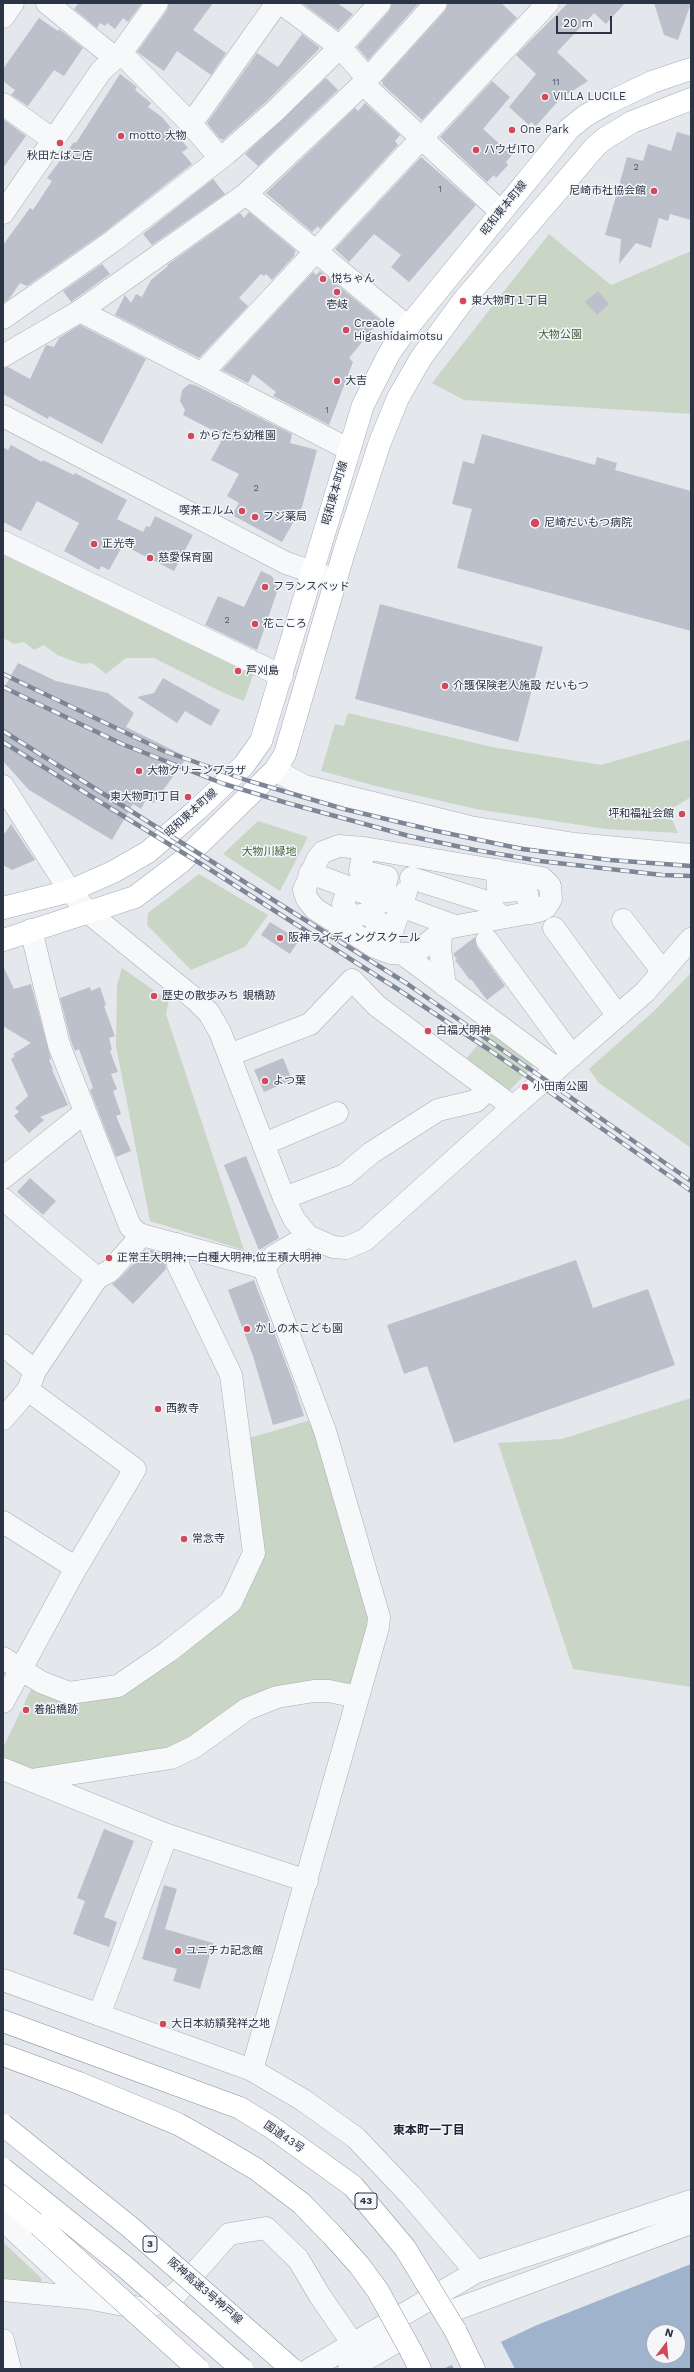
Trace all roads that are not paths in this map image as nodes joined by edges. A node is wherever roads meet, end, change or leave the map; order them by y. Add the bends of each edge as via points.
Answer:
1 (13, 3) edge
2 (47, 3) edge
3 (157, 3) edge
4 (277, 3) edge
5 (281, 3) edge
6 (380, 3) edge
7 (436, 3) edge
8 (548, 3) edge
9 (3, 17) edge
10 (340, 47) junction
11 (118, 56) junction
12 (691, 69) edge
13 (366, 81) junction
14 (691, 98) edge
15 (3, 104) edge
16 (190, 124) junction
17 (52, 139) junction
18 (421, 139) junction
19 (220, 158) junction
20 (246, 194) junction
21 (501, 212) junction
22 (3, 213) edge
23 (315, 252) junction
24 (80, 311) junction
25 (3, 318) edge
26 (408, 327) junction
27 (3, 356) edge
28 (202, 373) junction
29 (3, 416) edge
30 (348, 449) junction
31 (3, 542) edge
32 (312, 572) junction
33 (336, 580) junction
34 (282, 676) junction
35 (275, 770) junction
36 (3, 786) edge
37 (364, 848) junction
38 (691, 854) edge
39 (419, 857) junction
40 (310, 872) junction
41 (411, 878) junction
42 (349, 887) junction
43 (70, 891) junction
44 (392, 902) junction
45 (3, 908) edge
46 (89, 913) junction
47 (502, 917) junction
48 (624, 920) dead end
49 (554, 928) dead end
50 (448, 929) junction
51 (32, 930) junction
52 (691, 939) edge
53 (3, 940) edge
54 (487, 940) dead end
55 (386, 950) junction
56 (663, 972) junction
57 (445, 986) junction
58 (618, 1016) junction
59 (229, 1055) junction
60 (564, 1063) junction
61 (488, 1089) junction
62 (513, 1108) junction
63 (85, 1112) junction
64 (337, 1113) dead end
65 (264, 1144) junction
66 (3, 1178) edge
67 (284, 1198) junction
68 (3, 1199) edge
69 (142, 1235) junction
70 (308, 1236) junction
71 (177, 1244) junction
72 (264, 1268) junction
73 (97, 1278) junction
74 (3, 1345) edge
75 (32, 1380) junction
76 (3, 1419) edge
77 (3, 1522) edge
78 (76, 1568) junction
79 (12, 1662) edge
80 (357, 1697) junction
81 (3, 1702) edge
82 (3, 1769) edge
83 (31, 1780) junction
84 (167, 1835) junction
85 (306, 1881) junction
86 (3, 1980) edge
87 (99, 2015) junction
88 (3, 2021) edge
89 (3, 2055) edge
90 (252, 2070) junction
91 (3, 2125) edge
92 (3, 2169) edge
93 (3, 2195) edge
94 (691, 2201) edge
95 (3, 2220) edge
96 (691, 2223) edge
97 (476, 2272) junction
98 (3, 2290) edge
99 (87, 2298) junction
100 (446, 2313) junction
101 (403, 2338) junction
102 (3, 2340) edge
103 (353, 2344) junction
104 (10, 2369) edge
105 (198, 2369) edge
106 (242, 2369) edge
107 (292, 2369) edge
108 (310, 2369) edge
109 (349, 2369) edge
110 (420, 2369) edge
111 (474, 2369) edge

1 - 9 street
2 - 11 street
3 - 11 street
4 - 16 street
5 - 10 street
6 - 10 street
7 - 13 street
8 - 18 street
10 - 13 street
10 - 19 street via 274,111
11 - 16 street
11 - 17 street via 101,71
12 - 21 main road, 昭和東本町線 via 652,82 585,116 559,140
13 - 18 street
13 - 20 street
14 - 33 main road via 632,122 595,147 546,202 433,340 408,378 390,415
15 - 17 street
16 - 19 street
17 - 22 street
18 - 21 street
18 - 23 street
19 - 25 street via 113,241
20 - 23 street
20 - 24 street
21 - 26 main road, 昭和東本町線
23 - 26 street
23 - 28 street
24 - 27 street
24 - 28 street
26 - 30 main road, 昭和東本町線 via 376,376
28 - 30 street
29 - 32 street via 286,563
30 - 32 main road, 昭和東本町線
31 - 34 street
32 - 33 street
32 - 34 main road, 昭和東本町線
33 - 35 main road via 285,754
34 - 43 main road, 昭和東本町線 via 262,741 244,765 148,852 113,872
35 - 38 street via 304,786 470,828 575,844
35 - 46 main road via 169,871 135,897
36 - 43 street
37 - 39 street
37 - 40 street via 331,848 318,858
37 - 44 street via 360,871 387,877
39 - 41 street
39 - 47 street via 542,878 550,886 551,899 546,907 531,913
40 - 42 street
40 - 55 street via 304,890 310,905
41 - 44 street
41 - 47 street via 484,901
42 - 44 street
42 - 55 street via 342,904 344,909 354,916 366,914 376,919 377,932
43 - 45 main road, 昭和東本町線
43 - 46 street
44 - 50 street
44 - 55 street
46 - 51 main road
46 - 59 street via 209,1013
47 - 50 street
48 - 56 street
49 - 58 street
50 - 55 street via 418,951
50 - 57 street via 440,948
51 - 53 main road
51 - 63 street via 59,1044
52 - 56 street
54 - 60 street
55 - 57 street
56 - 58 street via 646,992
57 - 60 street
58 - 60 street
59 - 61 street via 310,1024 352,980 377,1006
59 - 65 street
60 - 62 street
61 - 62 street
61 - 67 street via 476,1100 438,1110 371,1153 345,1175
62 - 70 street via 365,1240 346,1248 333,1247
63 - 66 street
63 - 69 street via 130,1226
64 - 65 street
65 - 67 street
67 - 70 street via 294,1220
68 - 73 street
69 - 71 street
69 - 73 street via 110,1271
70 - 72 street via 274,1256
71 - 72 street
71 - 79 street via 178,1265 231,1374 254,1553 231,1602 169,1651 118,1686 70,1694 41,1682
72 - 80 street via 325,1431 377,1605 378,1627
73 - 75 street
74 - 75 street
75 - 76 street
75 - 78 street via 135,1469
77 - 78 street
78 - 79 street
79 - 81 street
80 - 83 street via 329,1691 300,1692 277,1697 247,1709 194,1747 171,1758
80 - 85 street
82 - 83 street
83 - 84 street
84 - 85 street
84 - 87 street
85 - 90 street
86 - 87 street
87 - 90 street
88 - 100 main road, 国道43号 / 43, bridge via 240,2108 271,2127 353,2186 405,2248
89 - 101 main road, bridge via 178,2124 256,2169 301,2203 359,2265 378,2292
90 - 97 street via 303,2100 356,2138 411,2196
91 - 107 main road, 阪神高速3号神戸線 / 3, bridge via 130,2227
92 - 106 main road, bridge via 124,2266
93 - 105 main road, bridge
94 - 97 street
95 - 99 street
96 - 100 street
97 - 103 street
98 - 99 street
99 - 103 street via 145,2309 176,2294 229,2234 266,2228 298,2259
100 - 111 main road, 国道43号 / 43, bridge
101 - 109 street
101 - 110 main road, bridge
102 - 104 street
103 - 108 street

